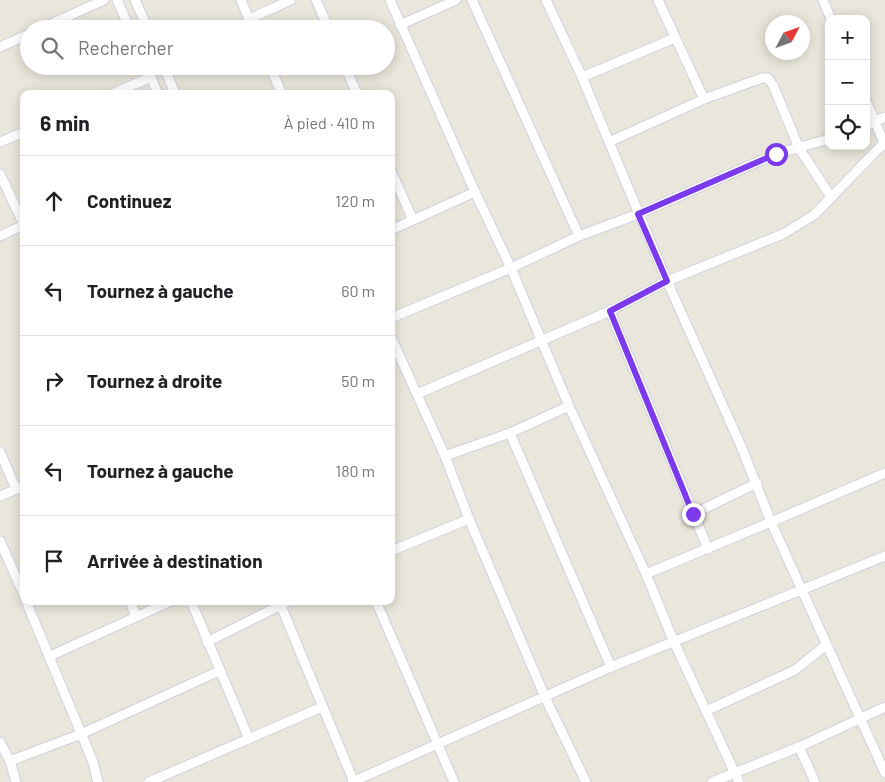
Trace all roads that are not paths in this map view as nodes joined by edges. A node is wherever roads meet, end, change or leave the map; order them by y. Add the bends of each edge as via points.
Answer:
1 (104, 0) edge
2 (117, 0) edge
3 (135, 0) edge
4 (240, 0) edge
5 (291, 0) edge
6 (316, 0) edge
7 (390, 0) edge
8 (456, 0) edge
9 (472, 0) edge
10 (546, 0) edge
11 (658, 0) edge
12 (823, 0) edge
13 (829, 15) edge
14 (248, 19) joint
15 (60, 20) edge
16 (126, 20) edge
17 (144, 20) edge
18 (325, 20) edge
19 (400, 25) junction
20 (20, 38) edge
21 (675, 38) junction
22 (0, 47) edge
23 (168, 75) edge
24 (274, 75) edge
25 (349, 75) edge
26 (151, 77) joint
27 (582, 77) junction
28 (121, 90) edge
29 (156, 90) edge
30 (173, 90) edge
31 (280, 90) edge
32 (355, 90) edge
33 (704, 100) junction
34 (867, 105) edge
35 (885, 117) edge
36 (871, 123) edge
37 (20, 134) edge
38 (825, 140) edge
39 (0, 142) edge
40 (609, 142) junction
41 (885, 144) edge
42 (799, 148) junction
43 (0, 174) edge
44 (395, 180) edge
45 (475, 192) junction
46 (831, 197) junction
47 (638, 214) junction
48 (20, 216) edge
49 (413, 220) junction
50 (20, 227) edge
51 (395, 228) edge
52 (0, 236) edge
53 (579, 236) junction
54 (511, 268) junction
55 (667, 281) junction
56 (610, 311) junction
57 (395, 316) edge
58 (542, 341) junction
59 (395, 346) edge
60 (417, 394) junction
61 (569, 406) junction
62 (510, 433) junction
63 (0, 452) edge
64 (445, 456) junction
65 (885, 473) edge
66 (757, 483) junction
67 (20, 488) edge
68 (0, 496) edge
69 (693, 514) junction
70 (469, 519) junction
71 (772, 522) junction
72 (0, 541) edge
73 (395, 549) edge
74 (708, 549) junction
75 (885, 556) edge
76 (646, 574) junction
77 (20, 586) edge
78 (801, 590) junction
79 (28, 605) edge
80 (132, 605) edge
81 (162, 605) edge
82 (193, 605) edge
83 (279, 605) edge
84 (284, 605) edge
85 (378, 605) edge
86 (136, 616) junction
87 (207, 642) junction
88 (674, 642) junction
89 (826, 645) junction
90 (50, 656) junction
91 (611, 667) junction
92 (219, 671) junction
93 (545, 698) junction
94 (322, 707) junction
95 (885, 707) edge
96 (706, 711) junction
97 (859, 718) junction
98 (82, 734) junction
99 (249, 739) junction
100 (0, 742) edge
101 (437, 744) junction
102 (799, 747) junction
103 (2, 752) edge
104 (10, 762) junction
105 (735, 772) junction
106 (885, 773) edge
107 (160, 779) edge
108 (16, 782) edge
109 (98, 782) edge
110 (149, 782) edge
111 (353, 782) edge
112 (454, 782) edge
113 (586, 782) edge
114 (712, 782) edge
115 (739, 782) edge
116 (815, 782) edge

1 - 15 street
2 - 16 street
3 - 17 street
4 - 14 street
5 - 14 street
6 - 18 street
7 - 19 street
8 - 19 street
9 - 53 street
10 - 27 street
11 - 21 street
12 - 13 street
19 - 45 street
20 - 22 street
21 - 27 street
21 - 33 street
23 - 30 street
24 - 31 street
25 - 32 street
26 - 28 street
26 - 29 street
27 - 40 street
33 - 40 street
33 - 42 street via 768,78
34 - 36 street
35 - 36 street
36 - 41 street
37 - 39 street
38 - 42 street
40 - 47 street
41 - 46 street
42 - 46 street
42 - 47 street via 776,154
43 - 48 street
44 - 49 street
45 - 49 street
45 - 54 street
46 - 55 street via 814,214 783,234
47 - 53 street
47 - 55 street
49 - 51 street
50 - 52 street
53 - 54 street
54 - 57 street
54 - 58 street
55 - 56 street
55 - 66 street
56 - 58 street
56 - 69 street
58 - 60 street
58 - 61 street
59 - 60 street
60 - 64 street
61 - 62 street
61 - 76 street
62 - 64 street
62 - 91 street
63 - 67 street
64 - 70 street
65 - 71 street
66 - 69 street
66 - 71 street
67 - 68 street
69 - 74 street
70 - 73 street
70 - 93 street
71 - 74 street
71 - 78 street
72 - 77 street
74 - 76 street
75 - 78 street
76 - 88 street
78 - 88 street
78 - 89 street
79 - 90 street
80 - 86 street
81 - 86 street
82 - 87 street
83 - 87 street
84 - 94 street
85 - 101 street
86 - 90 street
87 - 92 street
88 - 91 street
88 - 96 street
89 - 96 street via 795,670
89 - 97 street
90 - 98 street
91 - 93 street
92 - 98 street
92 - 99 street
93 - 101 street
93 - 113 street
94 - 99 street
94 - 111 street
95 - 97 street
96 - 105 street
97 - 102 street
97 - 106 street
98 - 104 street
98 - 109 street
99 - 107 street
100 - 103 street
101 - 111 street
101 - 112 street
102 - 105 street
102 - 116 street
103 - 104 street
104 - 108 street
105 - 114 street
105 - 115 street
107 - 110 street

